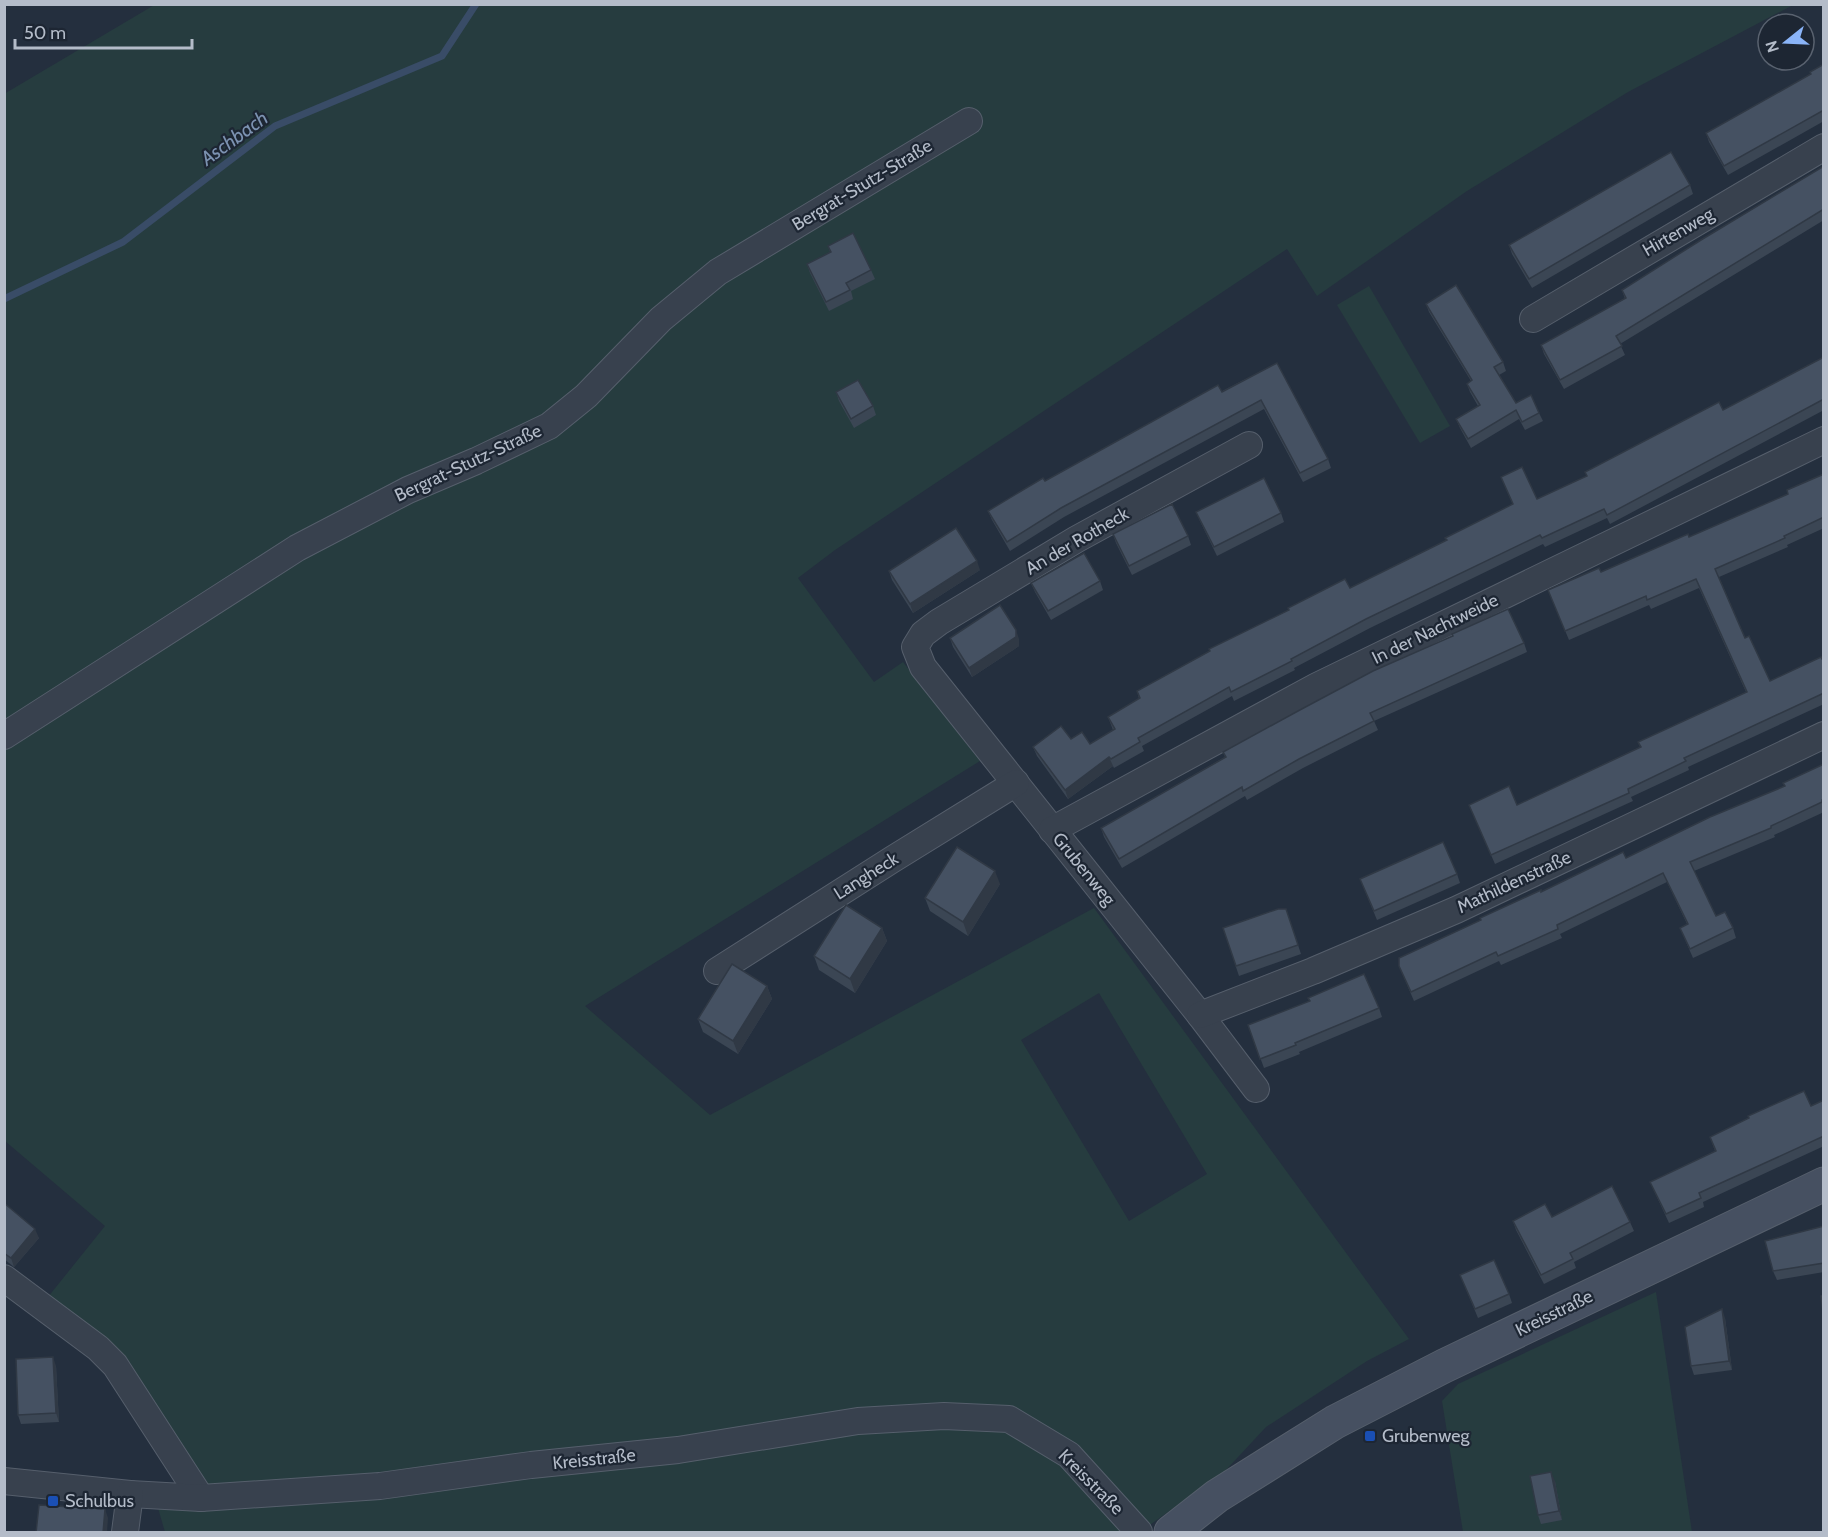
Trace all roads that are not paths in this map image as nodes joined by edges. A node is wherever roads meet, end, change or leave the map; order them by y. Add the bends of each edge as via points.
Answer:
1 (969, 121) dead end
2 (1824, 147) edge
3 (1533, 319) dead end
4 (1824, 440) edge
5 (1249, 445) dead end
6 (915, 648) joint
7 (1824, 735) edge
8 (4, 736) edge
9 (1016, 783) junction
10 (1052, 830) junction
11 (717, 971) dead end
12 (1200, 1015) junction
13 (1256, 1089) dead end
14 (1824, 1184) edge
15 (4, 1278) edge
16 (4, 1481) edge
17 (130, 1494) junction
18 (201, 1498) junction
19 (125, 1533) edge
20 (1139, 1533) edge
21 (1171, 1533) edge

1 - 8 street, Bergrat-Stutz-Straße via 718,272 661,319 586,396 549,426 408,490 297,548
2 - 3 street, Hirtenweg
4 - 10 street, In der Nachtweide via 1317,686
5 - 6 street, An der Rotheck via 1077,539 939,622 922,634
6 - 9 street, Grubenweg via 923,667
7 - 12 street, Mathildenstraße via 1456,910
9 - 10 street, Grubenweg
9 - 11 street, Langheck
10 - 12 street, Grubenweg
12 - 13 street, Grubenweg
14 - 21 street, Kreisstraße via 1335,1422 1217,1496
15 - 18 street via 115,1365
16 - 17 street, Kreisstraße
17 - 18 street, Kreisstraße
17 - 19 street
18 - 20 street, Kreisstraße via 380,1486 678,1450 858,1420 944,1416 1009,1419 1069,1455

